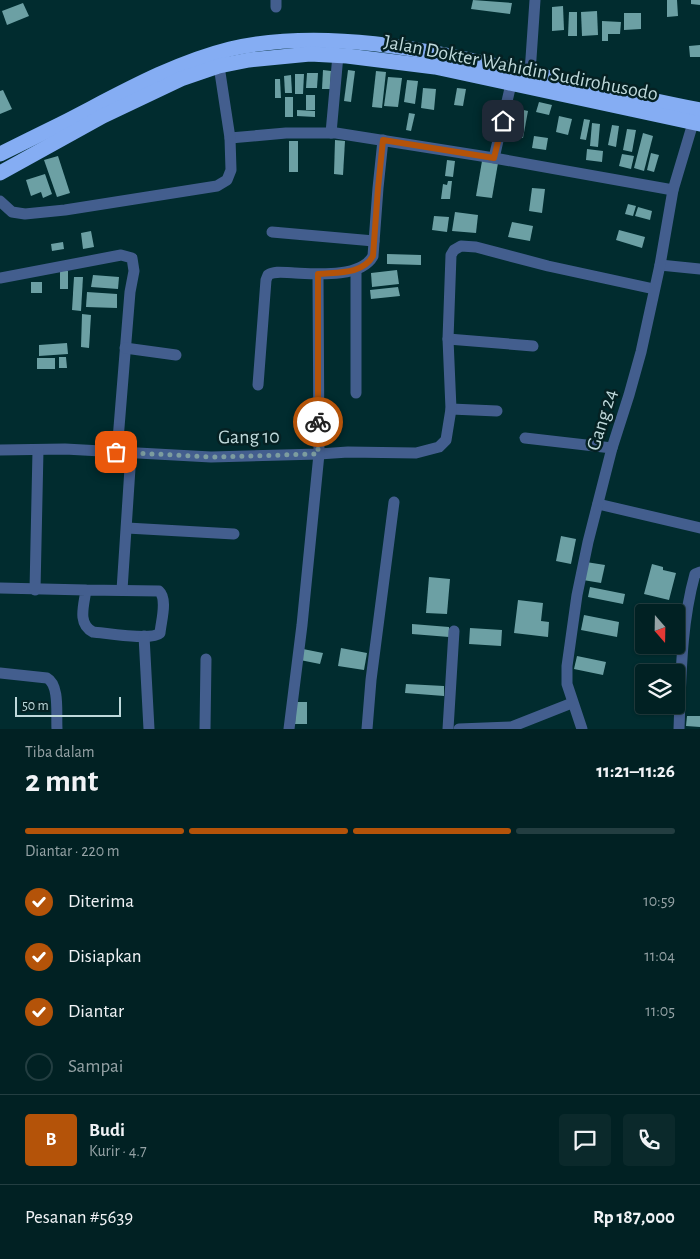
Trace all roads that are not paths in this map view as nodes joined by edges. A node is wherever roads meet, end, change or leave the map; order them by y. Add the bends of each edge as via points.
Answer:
1 (535, 0) edge
2 (338, 55) junction
3 (219, 66) junction
4 (530, 73) junction
5 (511, 84) junction
6 (698, 119) edge
7 (331, 133) junction
8 (230, 138) junction
9 (383, 140) junction
10 (0, 154) edge
11 (494, 158) junction
12 (1, 170) edge
13 (673, 190) junction
14 (0, 201) edge
15 (272, 232) dead end
16 (374, 241) junction
17 (660, 265) junction
18 (700, 269) edge
19 (356, 270) junction
20 (318, 274) junction
21 (0, 278) edge
22 (654, 290) junction
23 (448, 339) junction
24 (533, 346) dead end
25 (125, 348) junction
26 (176, 355) dead end
27 (258, 385) dead end
28 (356, 393) dead end
29 (451, 409) junction
30 (498, 411) dead end
31 (525, 438) dead end
32 (612, 448) junction
33 (0, 450) edge
34 (38, 450) junction
35 (116, 452) junction
36 (131, 453) junction
37 (318, 454) junction
38 (394, 502) dead end
39 (598, 504) junction
40 (127, 528) junction
41 (700, 528) edge
42 (234, 534) dead end
43 (700, 572) edge
44 (0, 588) edge
45 (35, 590) junction
46 (86, 590) junction
47 (122, 590) junction
48 (454, 631) dead end
49 (144, 636) junction
50 (206, 659) dead end
51 (0, 673) edge
52 (572, 703) junction
53 (511, 728) edge
54 (57, 729) edge
55 (149, 729) edge
56 (205, 729) edge
57 (289, 729) edge
58 (367, 729) edge
59 (448, 729) edge
60 (459, 729) edge
61 (582, 729) edge
62 (679, 729) edge

1 - 4 street
2 - 3 highway, Jalan Dokter Wahidin Sudirohusodo via 277,56
2 - 5 highway, Jalan Dokter Wahidin Sudirohusodo via 435,67
2 - 7 street
3 - 8 street
3 - 12 highway, Jalan Dokter Wahidin Sudirohusodo via 151,92
4 - 6 highway, Jalan Dokter Wahidin Sudirohusodo
4 - 10 highway, Jalan Dokter Wahidin Sudirohusodo via 396,46 329,40 277,42 231,49 182,64
5 - 6 highway, Jalan Dokter Wahidin Sudirohusodo
5 - 11 street
6 - 13 street, Gang 24
7 - 8 street
7 - 9 street
8 - 14 street via 231,170 218,186 25,214 12,212
9 - 11 street
9 - 16 street
11 - 13 street
13 - 17 street, Gang 24
15 - 16 street
16 - 19 street via 370,262
17 - 18 street
17 - 22 street, Gang 24
19 - 20 street
19 - 28 street
20 - 27 street via 275,272 268,275
20 - 37 street
21 - 25 street via 121,256 132,258 134,271
22 - 23 street, Gang 10 via 461,246 451,255
22 - 32 street, Gang 24 via 641,352
23 - 24 street
23 - 29 street, Gang 10
25 - 26 street
25 - 35 street
29 - 30 street
29 - 37 street, Gang 10 via 446,440 439,447 416,453
31 - 32 street
32 - 39 street, Gang 24
33 - 34 street, Gang 10
34 - 35 street, Gang 10
34 - 45 street
35 - 36 street, Gang 10
36 - 37 street, Gang 10 via 211,457
36 - 40 street
37 - 57 street
38 - 58 street
39 - 41 street
39 - 52 street, Gang 24 via 577,595 567,666
40 - 42 street
40 - 47 street
43 - 62 street via 696,574 690,592 684,633
44 - 45 street
45 - 46 street
46 - 47 street
46 - 49 street via 83,619 89,630
47 - 49 street via 156,590 162,593 160,633
48 - 59 street
49 - 55 street
50 - 56 street
51 - 54 street via 51,680 55,688
52 - 53 street
52 - 61 street, Gang 24
53 - 60 street

